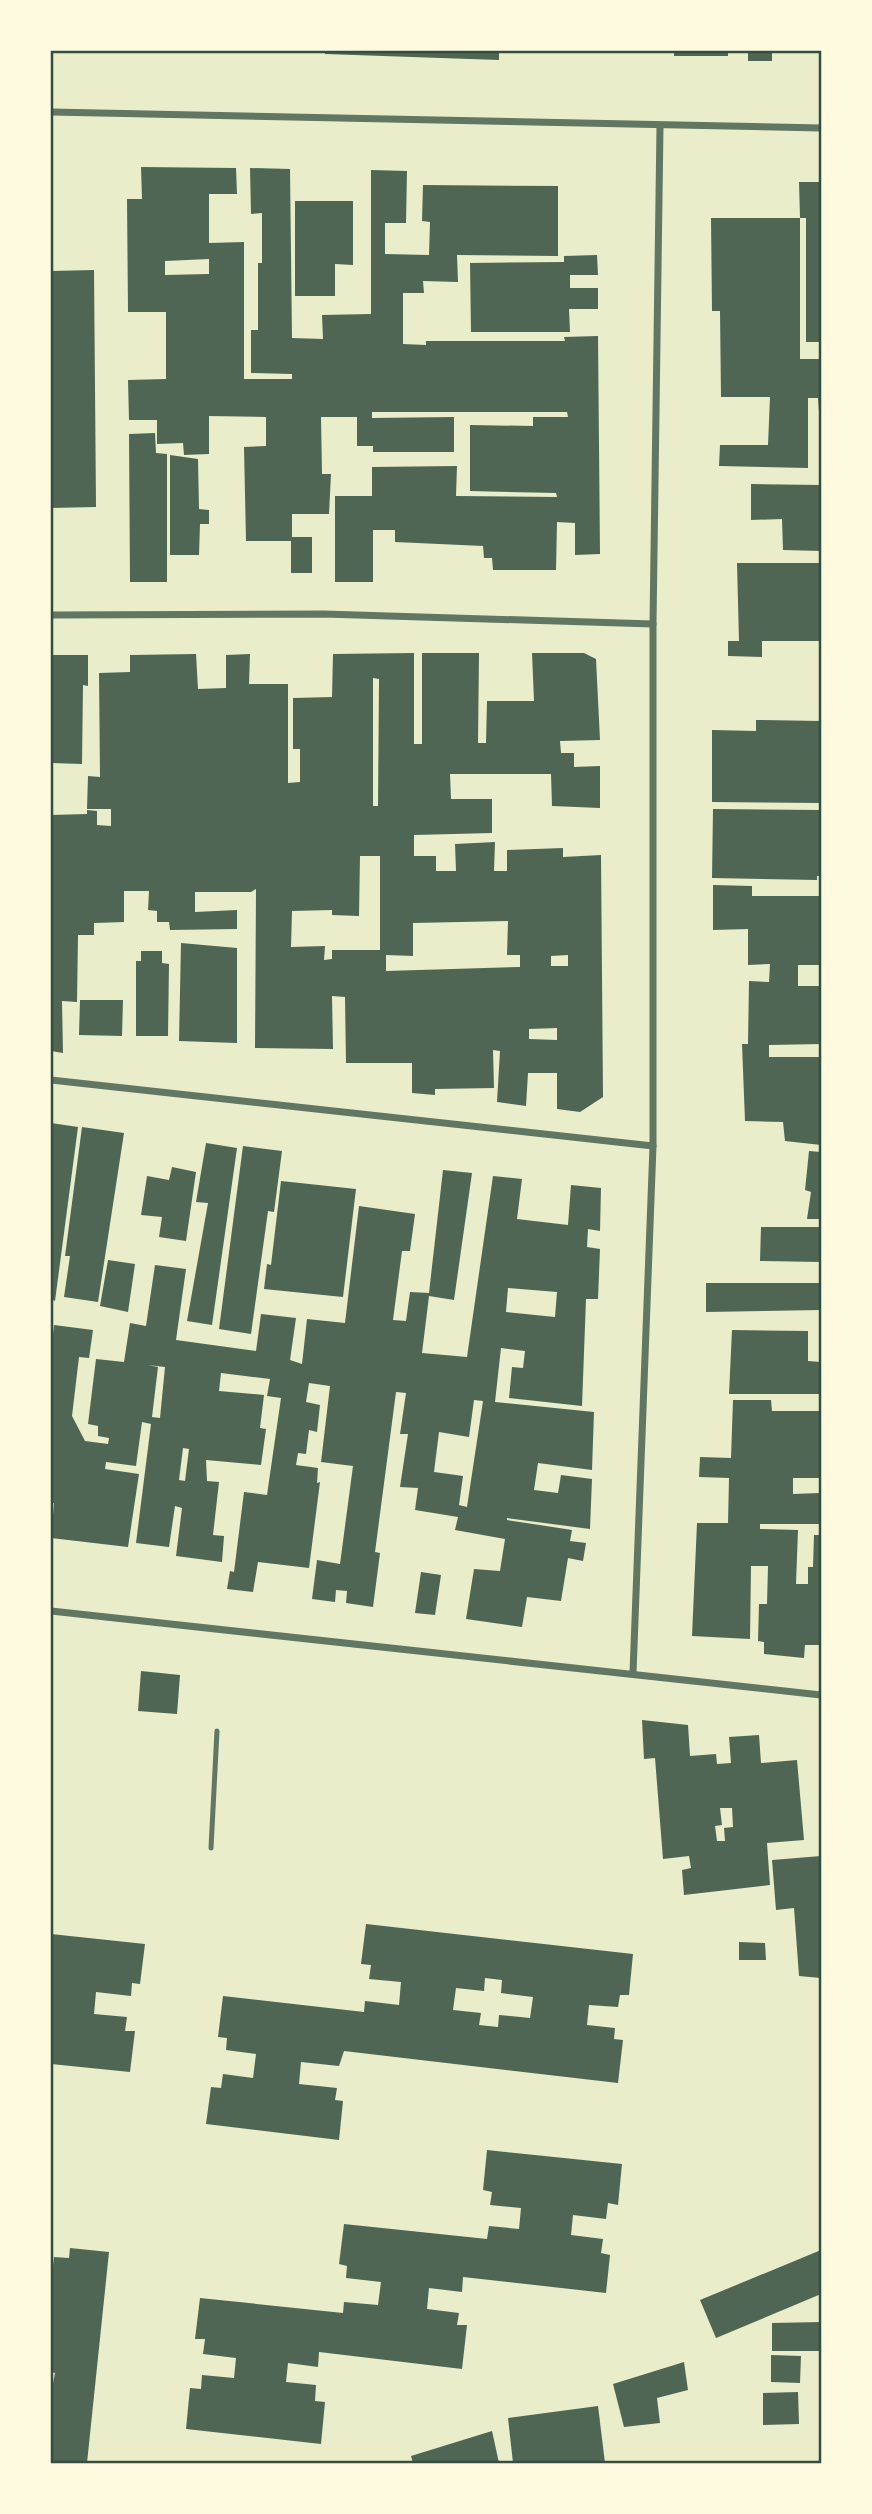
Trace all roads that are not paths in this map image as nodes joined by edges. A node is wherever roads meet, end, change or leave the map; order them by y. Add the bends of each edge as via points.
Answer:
1 (51, 112) edge
2 (660, 127) junction
3 (821, 128) edge
4 (51, 615) edge
5 (653, 624) junction
6 (51, 1080) edge
7 (653, 1146) junction
8 (51, 1611) edge
9 (633, 1673) junction
10 (821, 1695) edge
11 (217, 1731) dead end
12 (212, 1848) dead end

1 - 2 street
2 - 3 street
2 - 5 street
4 - 5 street via 324,614
5 - 7 street
6 - 7 street
7 - 9 street
8 - 9 street
9 - 10 street
11 - 12 lane

